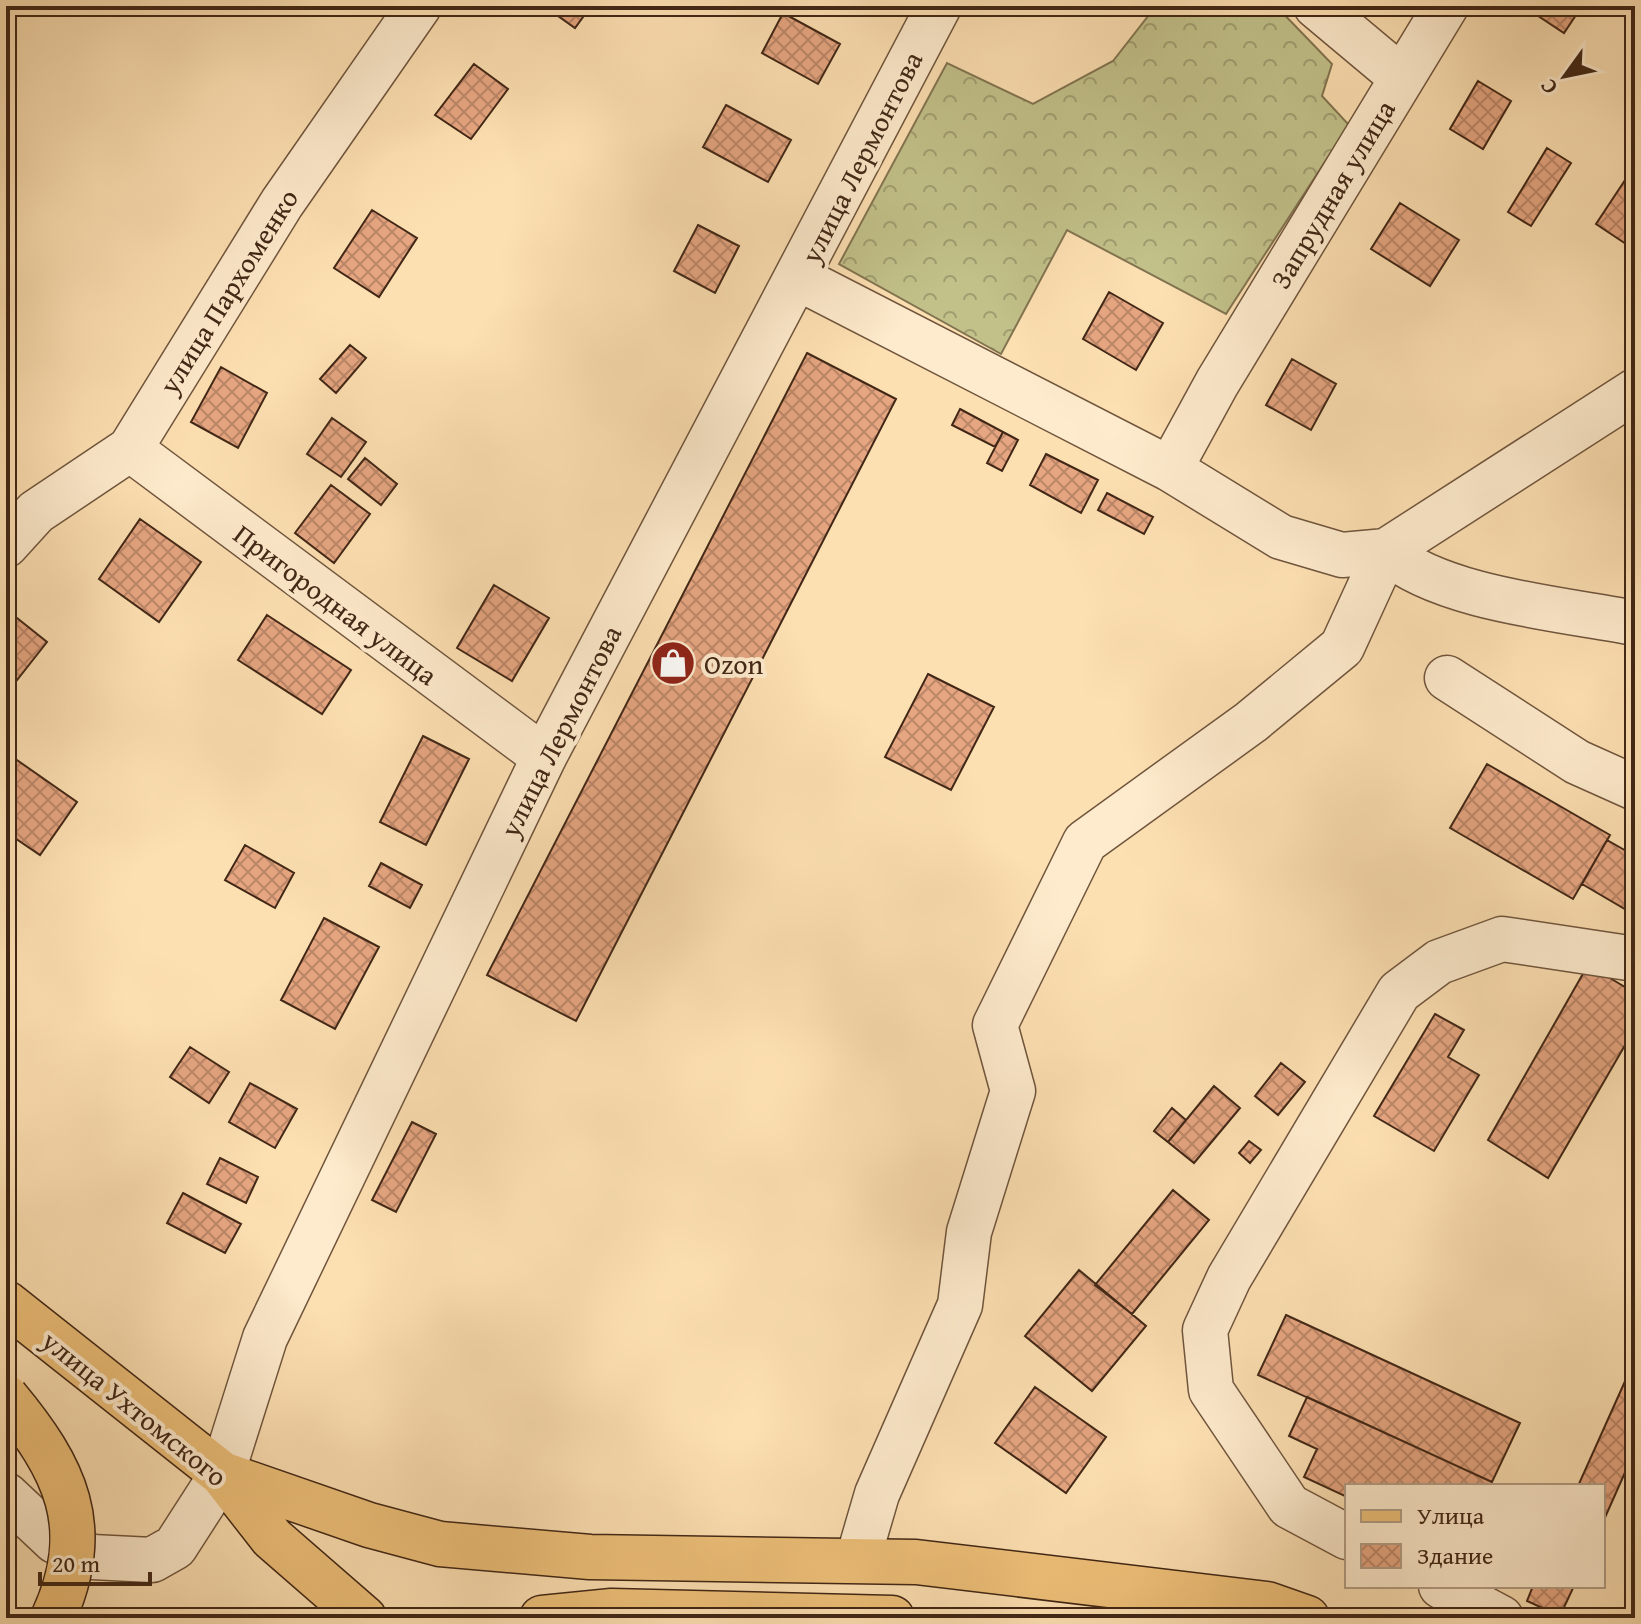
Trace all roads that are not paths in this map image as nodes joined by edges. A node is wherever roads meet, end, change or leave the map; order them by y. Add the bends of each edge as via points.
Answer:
1 (419, 6) edge
2 (939, 6) edge
3 (1316, 6) edge
4 (1446, 6) edge
5 (1402, 78) junction
6 (798, 278) junction
7 (1635, 391) edge
8 (130, 449) junction
9 (1170, 469) junction
10 (6, 545) edge
11 (1386, 551) junction
12 (1635, 623) edge
13 (1447, 678) dead end
14 (544, 757) junction
15 (1635, 788) edge
16 (1635, 959) edge
17 (6, 1303) edge
18 (6, 1397) edge
19 (222, 1474) junction
20 (6, 1495) edge
21 (1345, 1536) edge
22 (858, 1559) junction
23 (1445, 1588) edge
24 (550, 1617) edge
25 (53, 1618) edge
26 (364, 1618) edge
27 (892, 1618) edge
28 (1307, 1618) edge
29 (1501, 1618) edge

1 - 8 street, улица Пархоменко via 282,203
2 - 6 street, улица Лермонтова
3 - 5 street
4 - 5 street, Запрудная улица
5 - 9 street, Запрудная улица
6 - 9 street
6 - 14 street, улица Лермонтова
7 - 11 street
8 - 10 street, улица Пархоменко via 36,512
8 - 14 street, Пригородная улица
9 - 11 street via 1281,537 1342,555
11 - 12 street via 1446,585
11 - 22 street via 1342,647 1251,722 1085,842 995,1025 1013,1091 969,1232 960,1305 877,1494
13 - 15 street via 1577,762
14 - 19 street, улица Лермонтова via 265,1338
16 - 21 street via 1502,939 1439,962 1399,992 1229,1278 1205,1330 1211,1390 1289,1506
17 - 19 main road, улица Ухтомского
18 - 25 main road, bridge via 43,1442 70,1507 68,1585
19 - 20 street, улица Лермонтова via 175,1547 152,1560 92,1557 55,1541
19 - 22 main road via 440,1544 590,1557
19 - 26 main road, улица Ухтомского via 272,1538
22 - 28 main road via 1267,1604
23 - 29 street
24 - 27 main road via 612,1611

